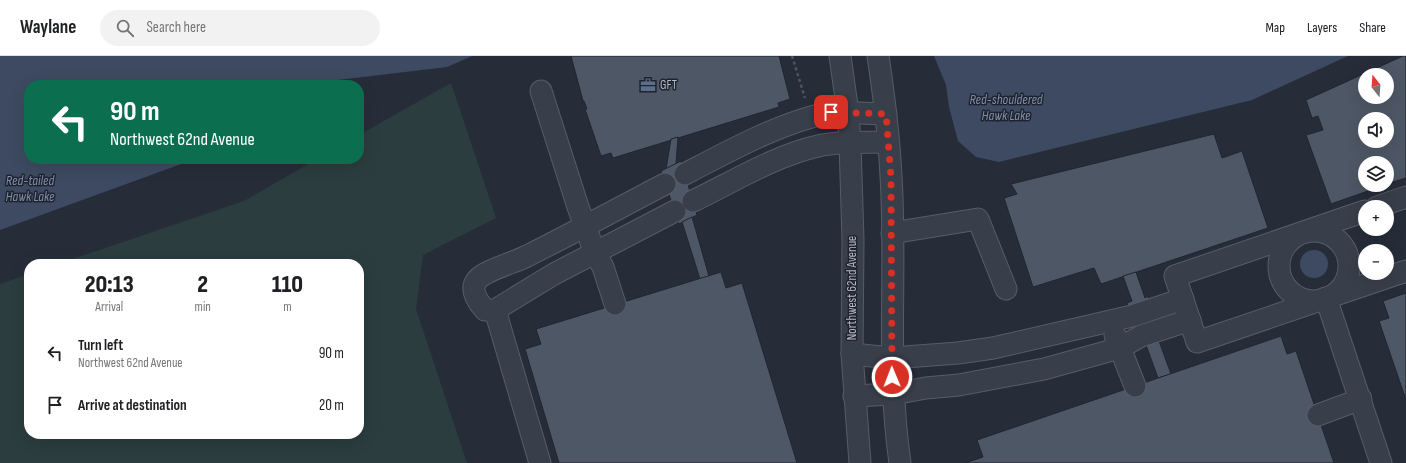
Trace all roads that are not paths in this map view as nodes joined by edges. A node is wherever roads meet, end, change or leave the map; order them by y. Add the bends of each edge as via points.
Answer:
1 (840, 56) edge
2 (878, 56) edge
3 (541, 91) dead end
4 (848, 113) junction
5 (886, 114) junction
6 (888, 142) junction
7 (850, 143) junction
8 (685, 174) dead end
9 (665, 184) dead end
10 (1406, 197) edge
11 (1394, 201) edge
12 (693, 202) dead end
13 (675, 211) dead end
14 (1358, 213) edge
15 (585, 226) junction
16 (892, 233) junction
17 (1302, 233) junction
18 (595, 252) junction
19 (1406, 271) edge
20 (1006, 289) dead end
21 (1326, 298) junction
22 (1183, 299) junction
23 (615, 304) dead end
24 (495, 310) junction
25 (1190, 320) junction
26 (1110, 321) junction
27 (1120, 348) junction
28 (852, 354) junction
29 (892, 358) junction
30 (1135, 386) dead end
31 (893, 394) junction
32 (854, 396) junction
33 (1361, 399) junction
34 (1318, 414) dead end
35 (540, 463) edge
36 (860, 463) edge
37 (900, 463) edge
38 (1381, 463) edge

1 - 4 street, Northwest 62nd Avenue
2 - 5 street
3 - 15 street
4 - 5 street
4 - 7 street, Northwest 62nd Avenue
4 - 8 street via 824,114 779,129
5 - 6 street
6 - 7 street
6 - 16 street
7 - 12 street via 818,146 785,157
7 - 28 street, Northwest 62nd Avenue via 853,240
9 - 15 street
10 - 11 street
13 - 18 street
14 - 17 street
15 - 18 street
15 - 24 street via 478,279 474,293 485,310
16 - 20 street via 978,220
16 - 29 street
17 - 21 street via 1286,245 1279,263 1280,273 1284,282 1297,296 1317,300
17 - 21 street via 1322,231 1331,235 1342,245 1349,258 1347,278 1335,294
17 - 22 street via 1175,276
18 - 23 street via 603,267
18 - 24 street
19 - 21 street
21 - 25 street via 1197,342
21 - 33 street
22 - 25 street
22 - 26 street
24 - 35 street
25 - 27 street via 1141,336
26 - 27 street
26 - 29 street via 993,348
27 - 30 street
27 - 31 street via 999,379
28 - 29 street
28 - 32 street, Northwest 62nd Avenue
29 - 31 street
31 - 32 street
31 - 37 street
32 - 36 street, Northwest 62nd Avenue
33 - 34 street
33 - 38 street

